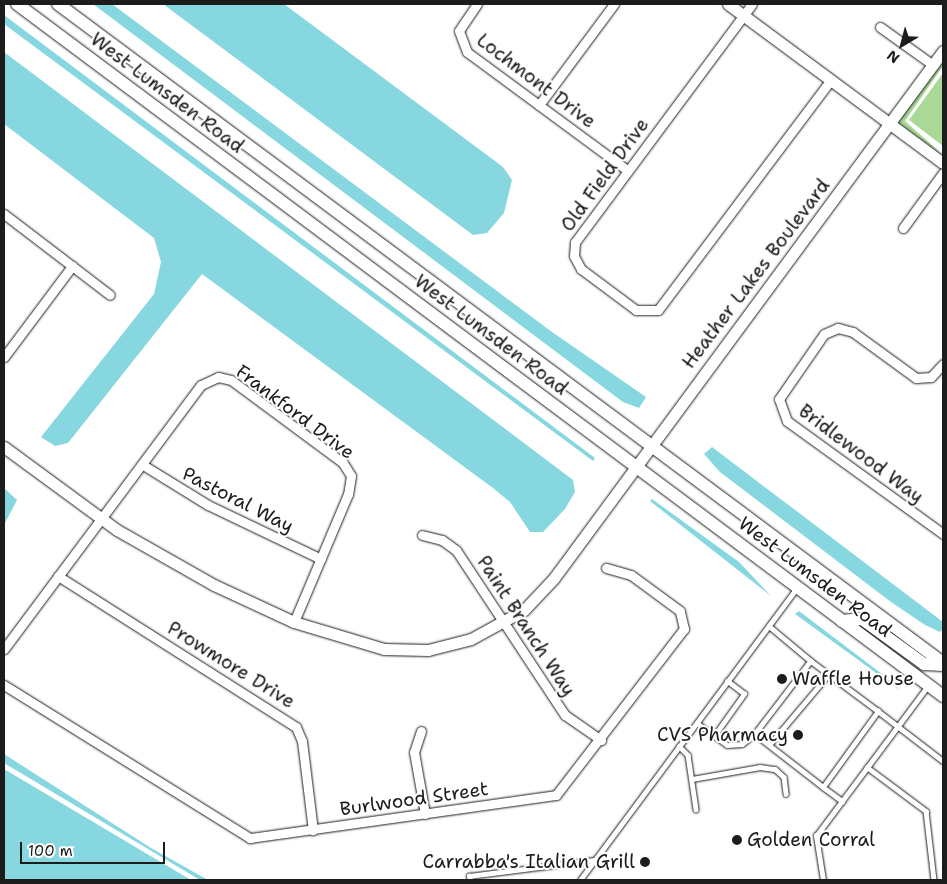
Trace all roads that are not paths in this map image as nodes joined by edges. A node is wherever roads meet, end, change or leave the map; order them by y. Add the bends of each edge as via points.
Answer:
1 (17, 4) edge
2 (58, 4) edge
3 (477, 4) edge
4 (614, 4) edge
5 (728, 4) edge
6 (752, 4) edge
7 (743, 15) junction
8 (880, 27) dead end
9 (943, 51) edge
10 (933, 65) junction
11 (831, 80) junction
12 (539, 105) junction
13 (890, 124) junction
14 (943, 163) edge
15 (627, 170) junction
16 (943, 173) edge
17 (4, 214) edge
18 (903, 228) dead end
19 (72, 266) junction
20 (110, 295) dead end
21 (4, 357) edge
22 (943, 364) edge
23 (651, 446) junction
24 (4, 448) edge
25 (143, 465) junction
26 (635, 467) junction
27 (100, 519) junction
28 (943, 534) edge
29 (422, 535) dead end
30 (321, 559) junction
31 (606, 568) dead end
32 (58, 576) junction
33 (798, 587) junction
34 (842, 621) junction
35 (294, 622) junction
36 (504, 623) junction
37 (769, 626) junction
38 (4, 649) edge
39 (812, 661) junction
40 (943, 664) edge
41 (829, 674) junction
42 (727, 681) junction
43 (4, 685) edge
44 (928, 685) junction
45 (943, 696) edge
46 (878, 710) junction
47 (696, 722) junction
48 (897, 728) junction
49 (421, 731) dead end
50 (755, 734) junction
51 (714, 736) junction
52 (601, 740) junction
53 (769, 744) junction
54 (679, 746) junction
55 (943, 761) edge
56 (867, 767) junction
57 (692, 779) junction
58 (823, 787) junction
59 (786, 794) dead end
60 (842, 801) junction
61 (696, 809) dead end
62 (425, 814) junction
63 (313, 830) junction
64 (594, 860) junction
65 (470, 880) edge
66 (580, 880) edge
67 (823, 880) edge
68 (934, 880) edge

1 - 26 main road, West Lumsden Road
2 - 23 main road, West Lumsden Road
3 - 12 street, Lochmont Drive via 462,25 462,46
4 - 12 street
5 - 7 street
6 - 7 street, Old Field Drive
7 - 11 street
7 - 15 street, Old Field Drive
8 - 10 street
9 - 10 street, Heather Lakes Boulevard
10 - 13 street, Heather Lakes Boulevard
11 - 13 street
11 - 15 street, Old Field Drive via 663,305 652,313 636,310 581,269 574,256 575,242
12 - 15 street, Lochmont Drive
13 - 14 street
13 - 23 street, Heather Lakes Boulevard
16 - 18 street
17 - 19 street
19 - 20 street
19 - 21 street
22 - 28 street, Bridlewood Way via 931,376 916,378 852,332 838,328 824,334 779,400 787,420
23 - 26 street, Heather Lakes Boulevard
23 - 40 main road, West Lumsden Road
24 - 27 street, Heather Lakes Boulevard
25 - 27 street, Frankford Drive
25 - 30 street, Pastoral Way via 208,505
25 - 30 street, Frankford Drive via 205,382 218,377 231,380 348,468 349,490
26 - 33 main road, West Lumsden Road
26 - 36 street, Heather Lakes Boulevard via 554,578 530,604
27 - 32 street
27 - 35 street, Heather Lakes Boulevard via 214,585
29 - 36 street, Paint Branch Way via 442,540 456,550
30 - 35 street, Frankford Drive
31 - 52 street, Burlwood Street via 631,575 680,611 684,629
32 - 38 street
32 - 63 street, Prowmore Drive via 296,726 302,741
33 - 34 main road, West Lumsden Road
33 - 37 lane
34 - 40 main road via 862,619 924,664
34 - 44 main road, West Lumsden Road
35 - 36 street, Heather Lakes Boulevard via 356,644 412,650 461,643
36 - 52 street, Paint Branch Way via 565,715
37 - 39 lane
37 - 42 lane
39 - 41 lane
39 - 50 lane
41 - 46 lane
41 - 53 lane via 798,716 786,720
42 - 47 lane
42 - 51 lane via 744,694
43 - 63 street, Burlwood Street via 250,838
44 - 45 main road, West Lumsden Road
44 - 48 lane
46 - 48 lane
46 - 58 lane
47 - 51 lane
47 - 54 lane
48 - 55 lane
48 - 56 lane
49 - 62 street via 414,752
50 - 51 lane via 734,746
50 - 53 lane
52 - 62 street, Burlwood Street via 556,795
53 - 58 lane
54 - 57 lane via 688,755
54 - 64 lane
56 - 60 lane
56 - 68 lane via 926,811
57 - 59 lane via 760,767 775,769 784,777
57 - 61 lane
58 - 60 lane
60 - 67 lane via 816,836
62 - 63 street, Burlwood Street
64 - 65 lane via 469,876
64 - 66 lane

